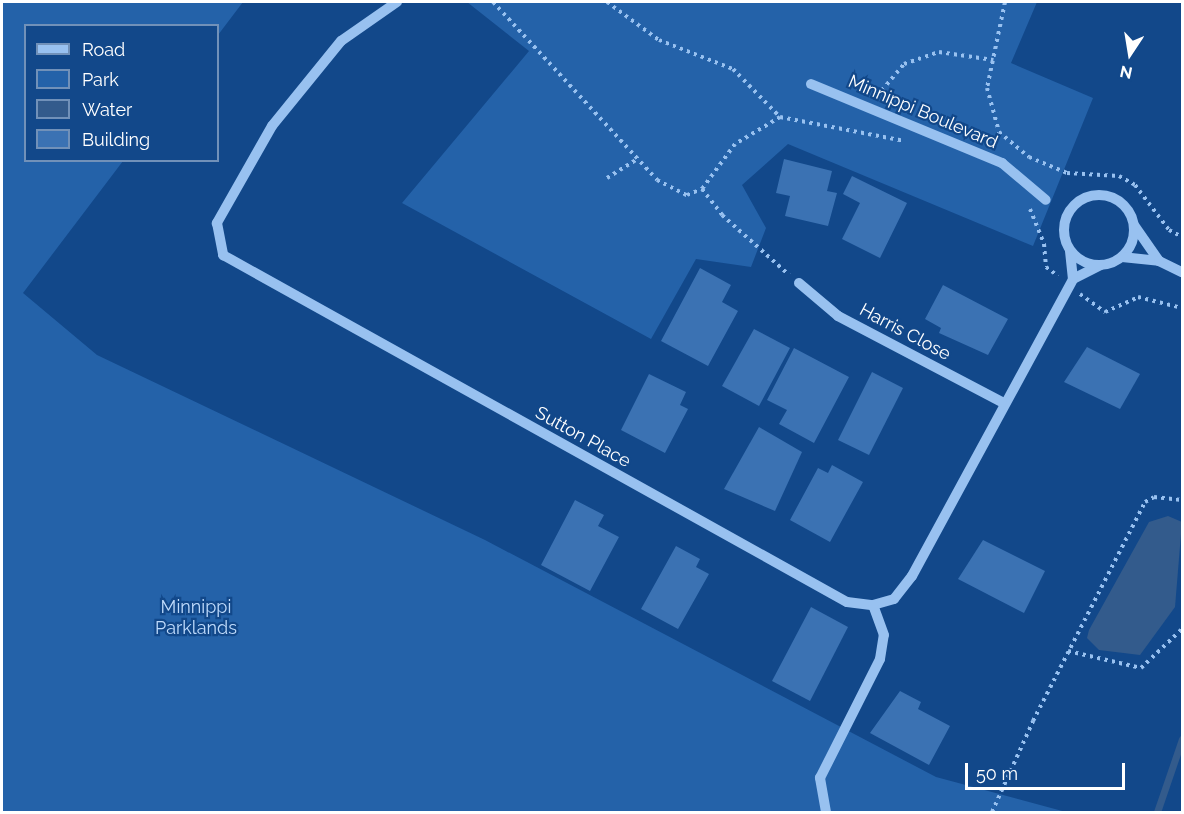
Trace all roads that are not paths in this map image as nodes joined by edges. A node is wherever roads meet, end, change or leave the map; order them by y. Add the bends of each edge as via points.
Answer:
1 (397, 2) edge
2 (811, 84) dead end
3 (1046, 200) dead end
4 (1134, 225) junction
5 (1070, 251) junction
6 (1122, 257) junction
7 (1159, 261) junction
8 (1101, 265) junction
9 (1182, 272) edge
10 (1072, 281) junction
11 (799, 283) road end
12 (1002, 402) junction
13 (873, 605) junction
14 (826, 813) edge

1 - 13 street, Sutton Place via 341,41 272,126 217,223 222,255 847,602
2 - 3 street, Minnippi Boulevard via 1002,163
4 - 5 street via 1123,204 1091,195 1065,218
4 - 6 street
4 - 7 street
5 - 8 street
5 - 10 street
6 - 7 street
6 - 8 street
7 - 9 street
8 - 10 street
10 - 12 street
11 - 12 street, Harris Close via 838,316
12 - 13 street via 912,576 894,599
13 - 14 street via 884,635 880,659 820,778

